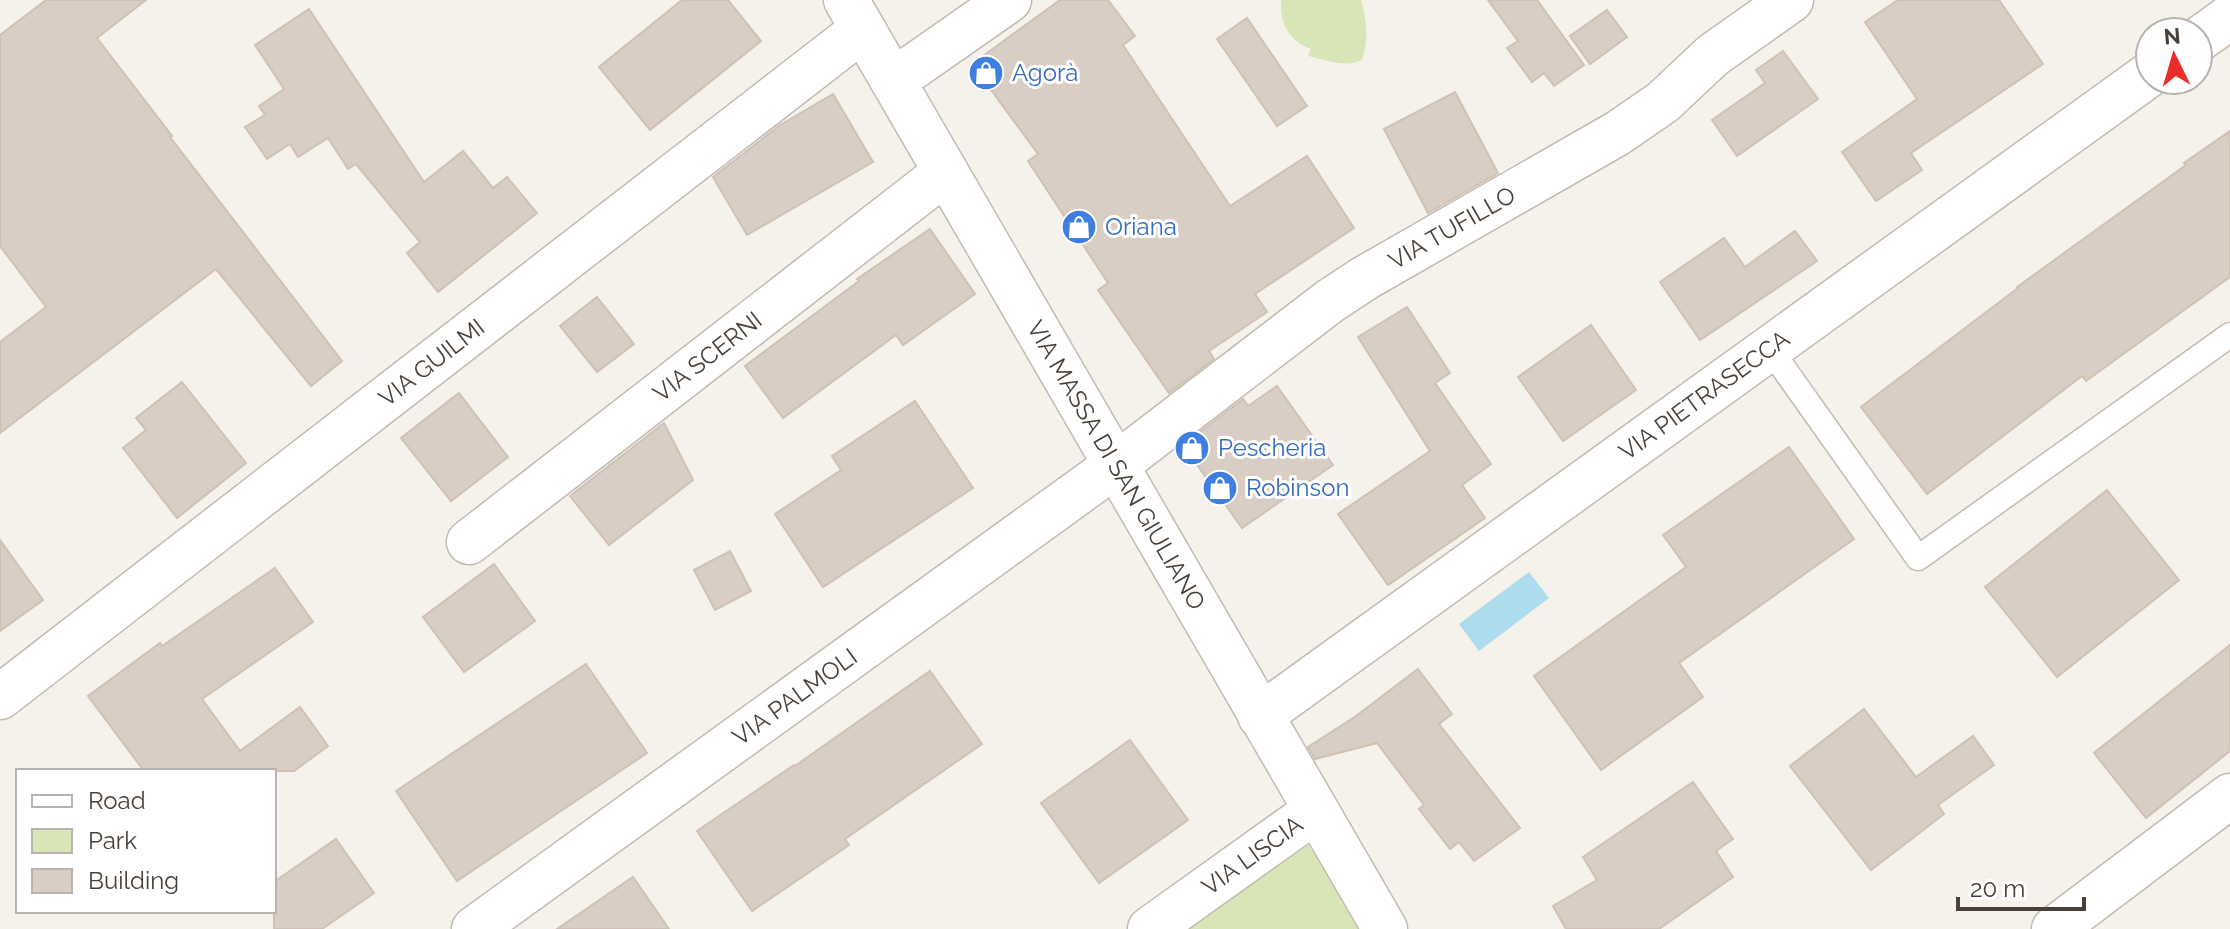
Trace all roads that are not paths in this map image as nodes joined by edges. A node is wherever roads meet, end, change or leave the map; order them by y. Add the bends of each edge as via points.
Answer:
1 (1009, 0) edge
2 (1791, 0) edge
3 (854, 15) edge
4 (893, 81) junction
5 (2134, 86) edge
6 (946, 172) junction
7 (2230, 335) edge
8 (1770, 349) junction
9 (1116, 465) junction
10 (469, 542) dead end
11 (0, 697) edge
12 (1260, 716) junction
13 (2230, 796) edge
14 (1315, 811) junction
15 (474, 929) edge
16 (1150, 929) edge
17 (1385, 929) edge
18 (2054, 929) edge

1 - 4 street
2 - 9 street, VIA TUFILLO via 1618,133 1330,301
3 - 4 street, VIA MASSA DI SAN GIULIANO
3 - 11 street, VIA GUILMI
4 - 6 street, VIA MASSA DI SAN GIULIANO
5 - 8 street, VIA PIETRASECCA
6 - 9 street, VIA MASSA DI SAN GIULIANO
6 - 10 street, VIA SCERNI
7 - 8 lane via 1918,558
8 - 12 street, VIA PIETRASECCA
9 - 12 street, VIA MASSA DI SAN GIULIANO
9 - 15 street, VIA PALMOLI
12 - 14 street, VIA MASSA DI SAN GIULIANO
13 - 18 street
14 - 16 street, VIA LISCIA
14 - 17 street, VIA MASSA DI SAN GIULIANO

